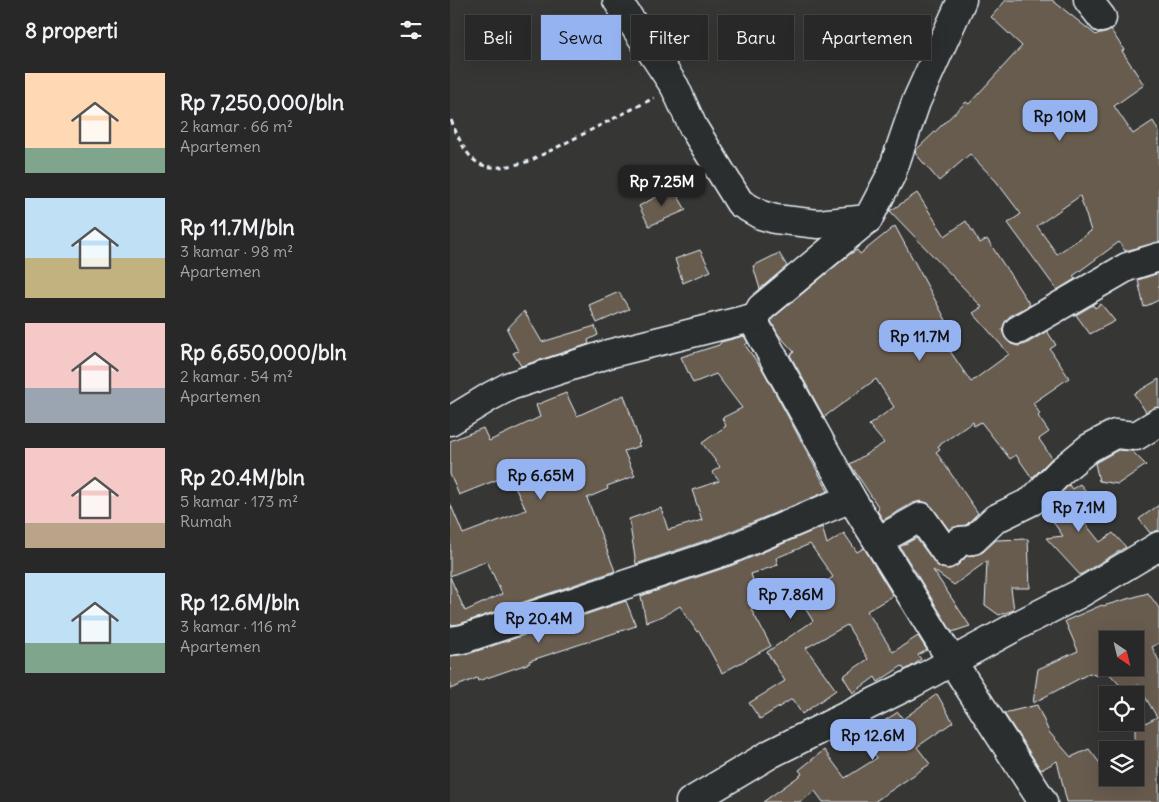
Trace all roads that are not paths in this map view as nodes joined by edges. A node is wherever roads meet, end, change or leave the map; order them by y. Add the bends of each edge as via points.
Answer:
1 (617, 0) edge
2 (962, 0) edge
3 (868, 219) junction
4 (1159, 256) edge
5 (756, 317) junction
6 (1018, 330) dead end
7 (450, 421) edge
8 (1159, 422) edge
9 (851, 498) junction
10 (878, 541) junction
11 (1159, 546) edge
12 (450, 641) edge
13 (952, 661) junction
14 (690, 802) edge
15 (1043, 802) edge

1 - 3 street via 675,87 693,128 740,203 775,219 818,224
2 - 3 street via 916,102 891,175
3 - 5 street via 761,308
4 - 6 street via 1127,267
5 - 7 street via 608,354 510,386
5 - 9 street via 758,330
8 - 10 street via 1136,436 1115,434 1089,448 1061,471 1032,502 995,519 973,540 960,541 947,554 921,517
9 - 10 street
9 - 12 street via 728,550
10 - 13 street
11 - 13 street via 1079,594
13 - 14 street via 772,753
13 - 15 street

